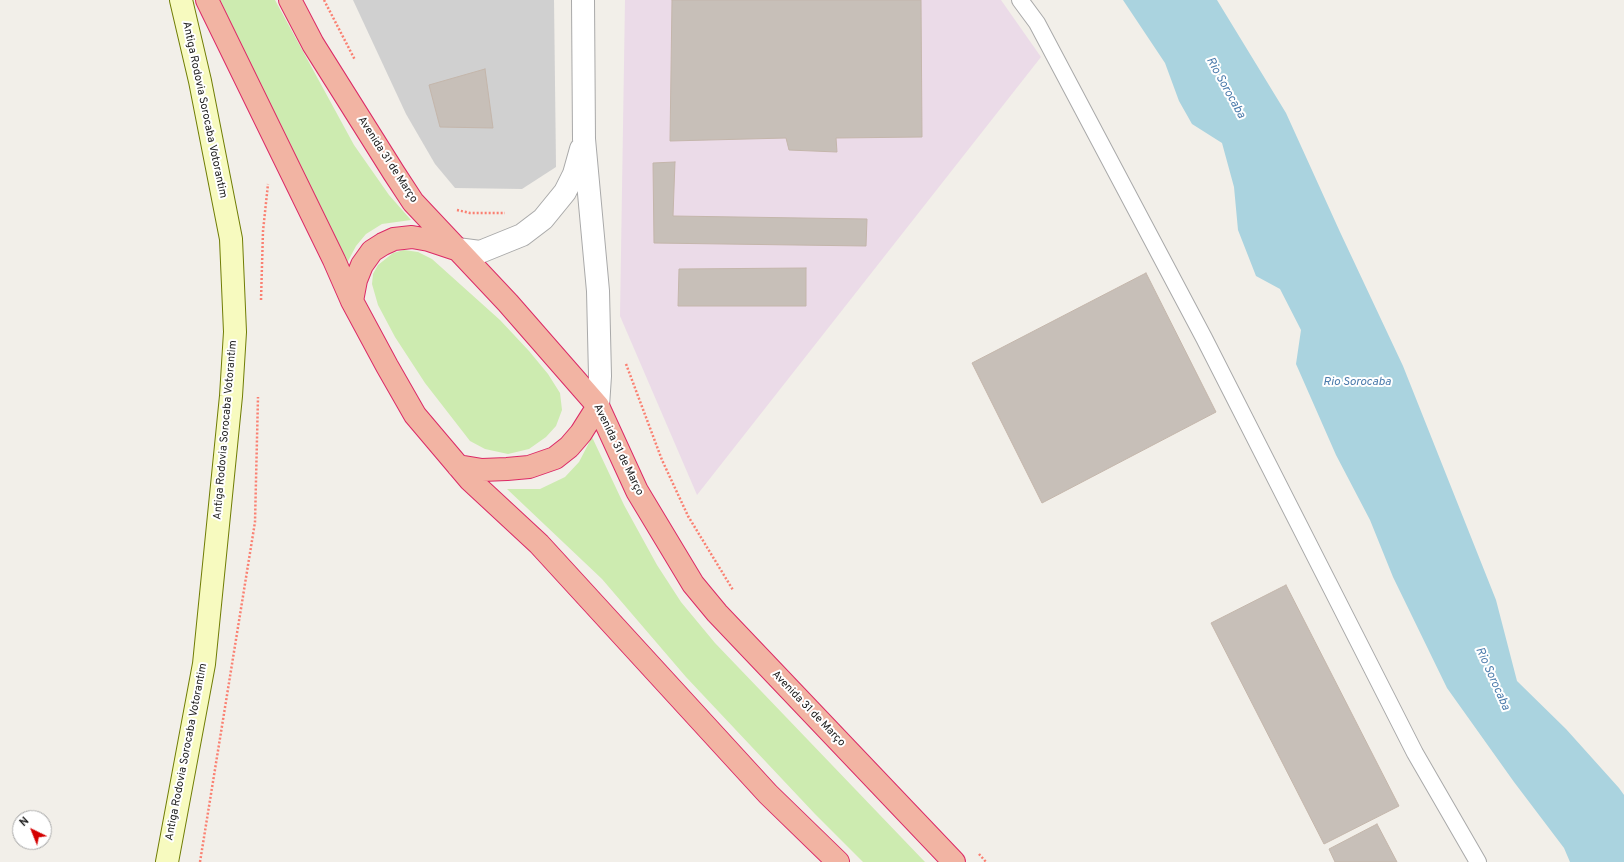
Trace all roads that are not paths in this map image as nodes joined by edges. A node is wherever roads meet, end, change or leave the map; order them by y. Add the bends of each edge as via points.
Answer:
1 (181, 0) edge
2 (207, 0) edge
3 (290, 0) edge
4 (583, 0) edge
5 (1020, 0) edge
6 (584, 139) junction
7 (457, 249) junction
8 (352, 300) junction
9 (598, 406) junction
10 (458, 466) junction
11 (167, 862) edge
12 (838, 862) edge
13 (954, 862) edge
14 (1478, 862) edge

1 - 11 main road, Antiga Rodovia Sorocaba Votorantim via 200,81 231,239 235,332 204,664
2 - 8 highway
3 - 7 highway, Avenida 31 de Março via 314,44 413,202
4 - 6 street
5 - 14 lane via 1037,23 1204,338 1415,753
6 - 7 street via 574,174 565,192 543,220 522,235 480,252
6 - 9 street via 598,291
7 - 8 highway via 412,236 383,244 372,251 362,265
7 - 9 highway, Avenida 31 de Março via 508,302
8 - 10 highway via 415,415
9 - 10 highway via 582,433 555,458 529,467 482,470
9 - 13 highway, Avenida 31 de Março via 637,491 693,584 717,613
10 - 12 highway via 487,498 539,544 768,794

